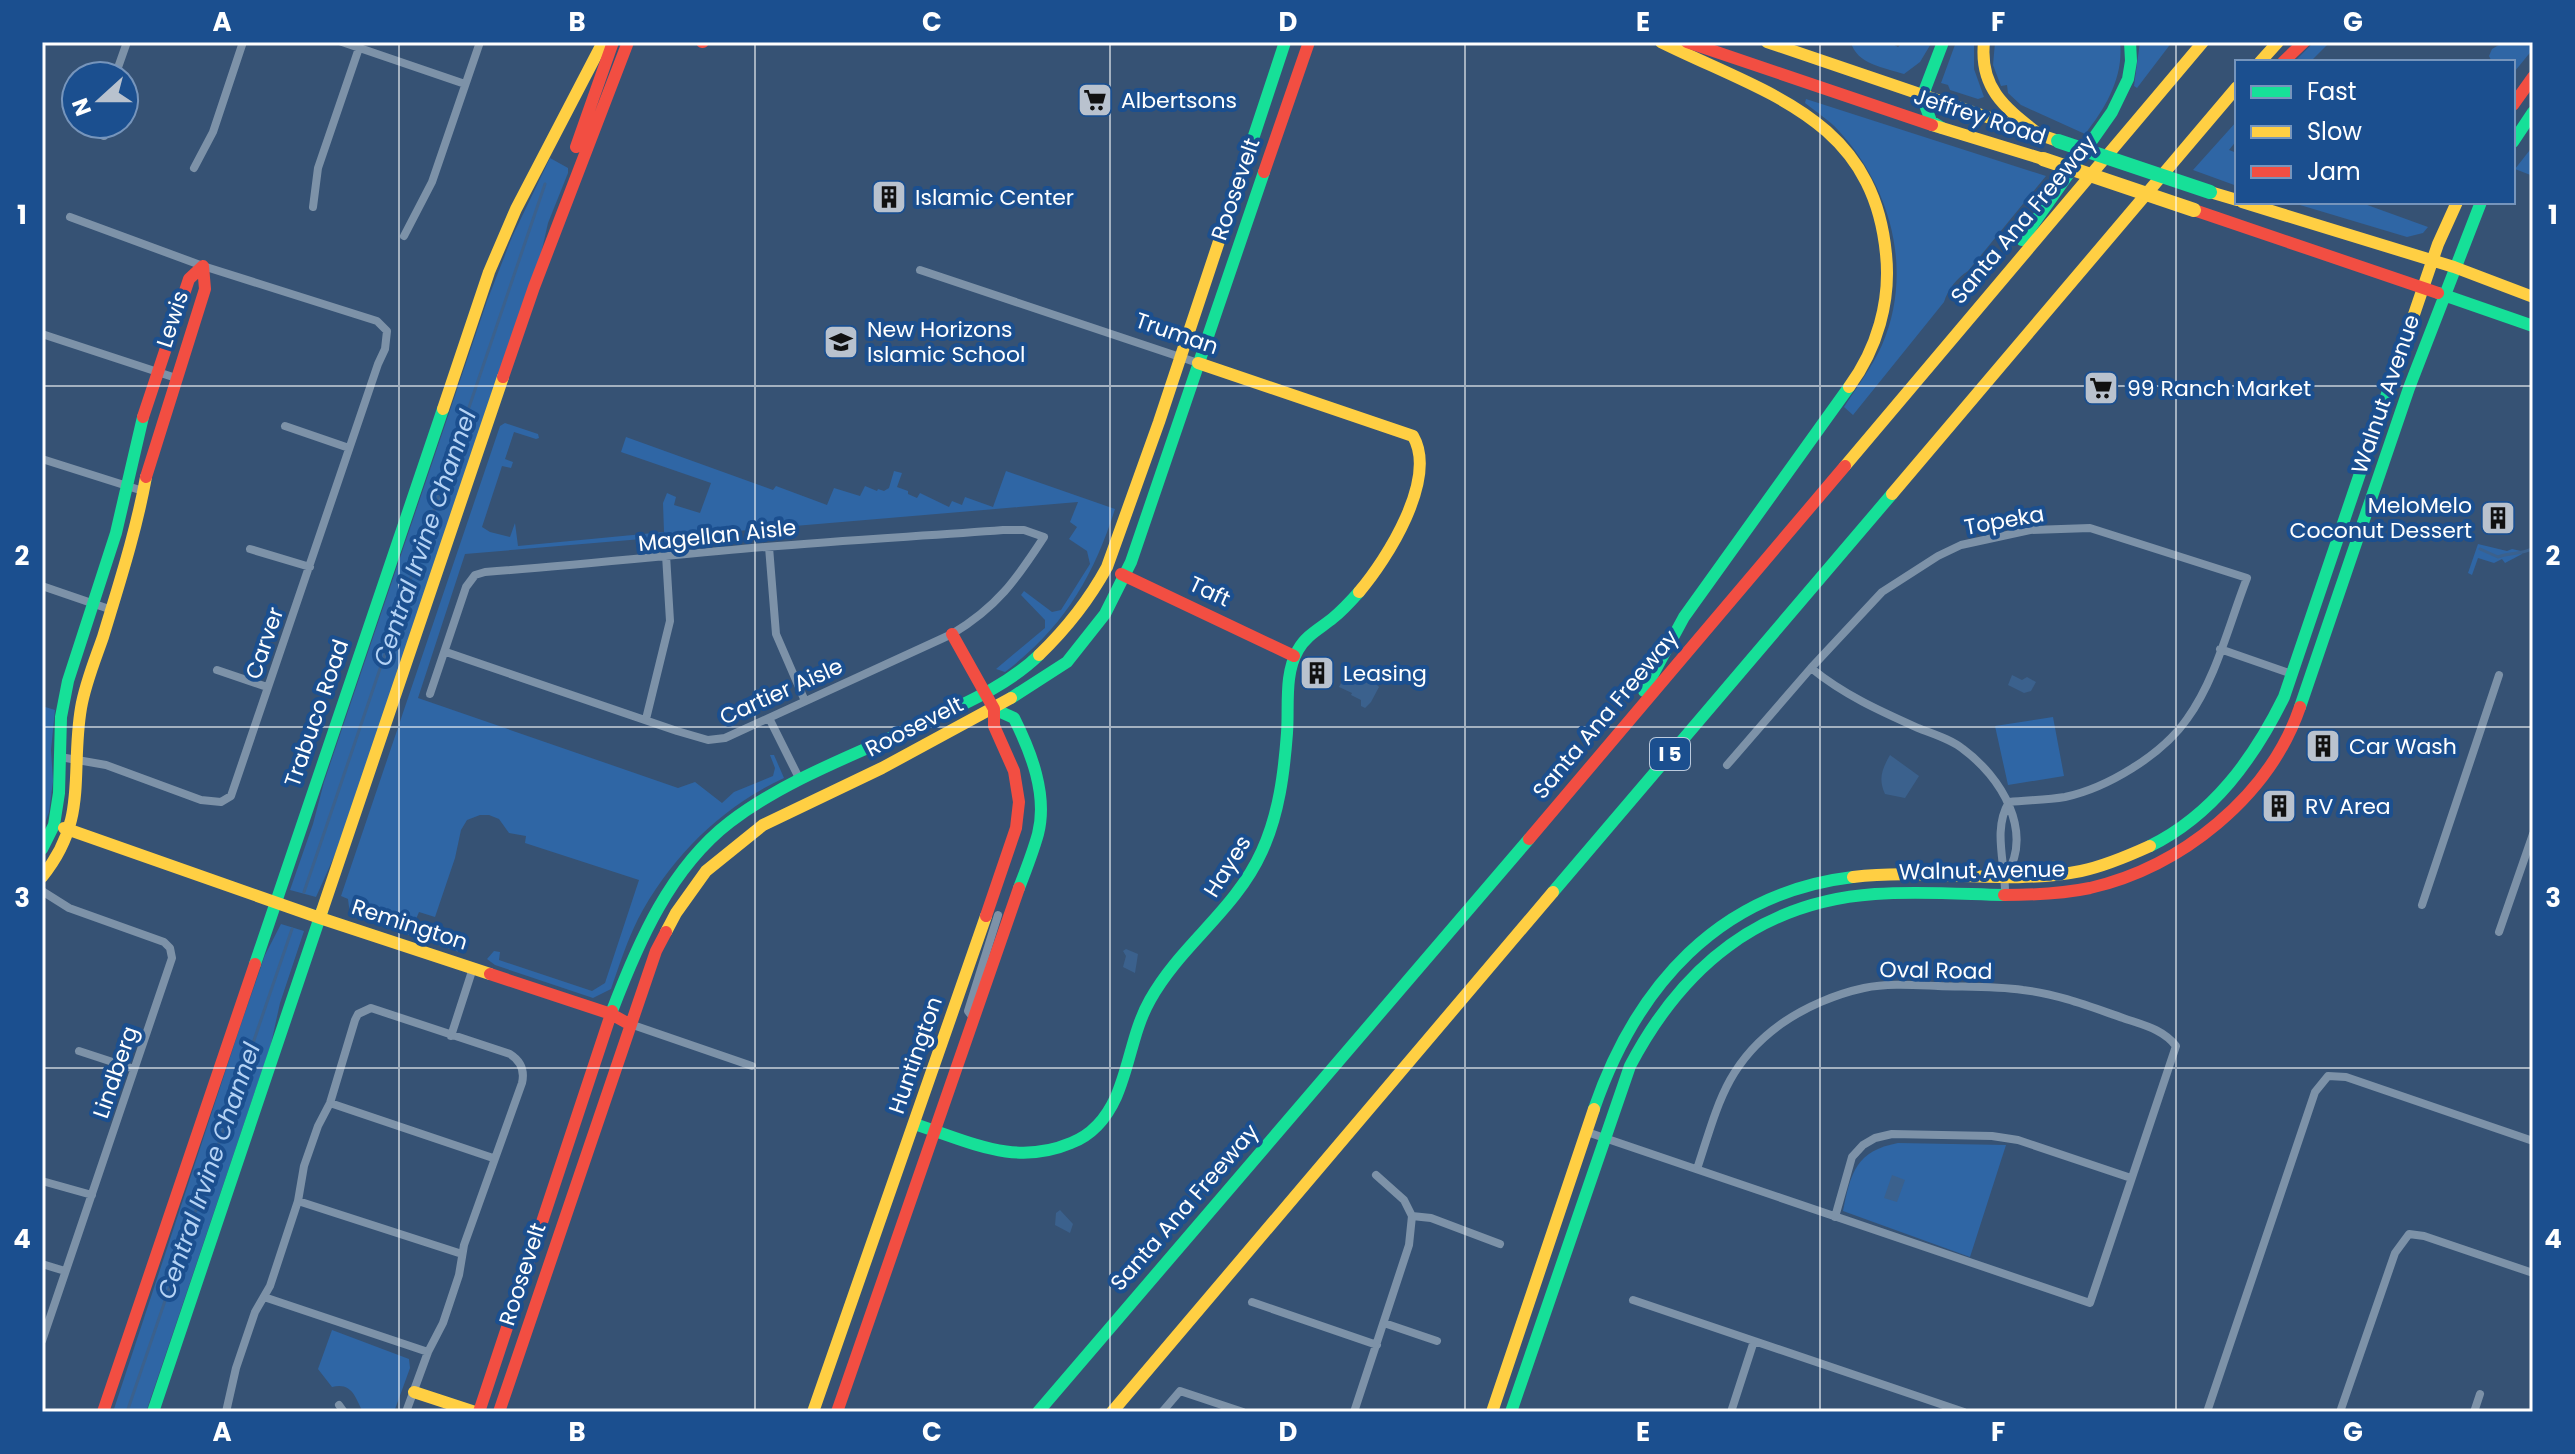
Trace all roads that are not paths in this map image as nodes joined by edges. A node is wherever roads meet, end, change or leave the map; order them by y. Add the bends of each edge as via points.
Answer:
1 (243, 42) edge
2 (342, 42) edge
3 (480, 42) edge
4 (603, 42) edge
5 (613, 42) edge
6 (628, 42) edge
7 (1285, 42) edge
8 (1309, 42) edge
9 (1661, 42) edge
10 (1687, 42) edge
11 (1767, 42) edge
12 (1943, 42) edge
13 (1984, 42) edge
14 (2130, 42) edge
15 (2203, 42) edge
16 (2278, 42) edge
17 (2304, 42) edge
18 (359, 48) junction
19 (2262, 60) edge
20 (2285, 60) edge
21 (2533, 77) edge
22 (465, 84) junction
23 (2234, 91) edge
24 (1922, 97) junction
25 (2515, 102) edge
26 (2533, 112) edge
27 (1942, 128) junction
28 (2041, 136) junction
29 (553, 138) junction
30 (2515, 139) edge
31 (582, 150) junction
32 (1248, 152) junction
33 (1269, 159) junction
34 (194, 168) dead end
35 (2235, 200) edge
36 (2250, 204) edge
37 (2456, 204) edge
38 (2480, 204) edge
39 (313, 207) dead end
40 (70, 217) dead end
41 (404, 236) dead end
42 (2433, 261) junction
43 (203, 266) junction
44 (2454, 267) junction
45 (920, 270) dead end
46 (2424, 287) junction
47 (2444, 294) junction
48 (2533, 297) edge
49 (1965, 322) junction
50 (2533, 326) edge
51 (42, 334) edge
52 (1181, 357) junction
53 (1198, 363) junction
54 (156, 372) junction
55 (176, 378) junction
56 (285, 426) dead end
57 (349, 448) junction
58 (42, 459) edge
59 (125, 487) junction
60 (143, 491) junction
61 (1044, 537) joint
62 (769, 547) junction
63 (250, 549) dead end
64 (666, 555) junction
65 (310, 567) junction
66 (1107, 567) junction
67 (1125, 576) junction
68 (42, 586) edge
69 (93, 604) junction
70 (112, 610) junction
71 (952, 634) junction
72 (2220, 649) junction
73 (446, 652) junction
74 (1294, 656) junction
75 (1811, 668) junction
76 (217, 670) dead end
77 (2292, 674) junction
78 (2499, 675) dead end
79 (267, 687) junction
80 (430, 694) dead end
81 (985, 694) junction
82 (805, 701) junction
83 (994, 709) junction
84 (769, 718) junction
85 (646, 719) junction
86 (1627, 722) junction
87 (60, 757) junction
88 (77, 759) junction
89 (1727, 765) dead end
90 (800, 780) junction
91 (2009, 802) junction
92 (54, 825) junction
93 (70, 830) junction
94 (2533, 834) edge
95 (42, 849) edge
96 (2006, 876) junction
97 (42, 877) edge
98 (1821, 882) junction
99 (42, 891) edge
100 (2005, 895) junction
101 (1823, 901) junction
102 (275, 902) junction
103 (2422, 905) dead end
104 (999, 915) junction
105 (320, 918) junction
106 (2499, 932) dead end
107 (473, 968) junction
108 (611, 1014) junction
109 (629, 1024) junction
110 (451, 1036) junction
111 (79, 1051) dead end
112 (752, 1066) dead end
113 (134, 1069) junction
114 (330, 1103) junction
115 (914, 1124) junction
116 (935, 1130) junction
117 (1587, 1132) junction
118 (1604, 1138) junction
119 (2533, 1141) edge
120 (493, 1158) junction
121 (1697, 1169) junction
122 (1376, 1175) dead end
123 (2131, 1178) junction
124 (42, 1181) edge
125 (92, 1195) junction
126 (298, 1201) junction
127 (1412, 1216) junction
128 (1835, 1217) junction
129 (1500, 1244) dead end
130 (462, 1254) junction
131 (42, 1264) edge
132 (65, 1271) junction
133 (2533, 1273) edge
134 (264, 1297) junction
135 (1633, 1300) dead end
136 (1252, 1302) dead end
137 (1384, 1323) junction
138 (42, 1341) edge
139 (1437, 1341) dead end
140 (1754, 1341) junction
141 (1377, 1345) junction
142 (428, 1352) junction
143 (414, 1392) junction
144 (2480, 1394) dead end
145 (103, 1412) edge
146 (153, 1412) edge
147 (226, 1412) edge
148 (406, 1412) edge
149 (477, 1412) edge
150 (499, 1412) edge
151 (813, 1412) edge
152 (837, 1412) edge
153 (1038, 1412) edge
154 (1112, 1412) edge
155 (1162, 1412) edge
156 (1243, 1412) edge
157 (1354, 1412) edge
158 (1492, 1412) edge
159 (1511, 1412) edge
160 (1731, 1412) edge
161 (1964, 1412) edge
162 (2207, 1412) edge
163 (2340, 1412) edge
164 (2474, 1412) edge

1 - 34 street via 213,132
2 - 18 street
3 - 22 street
4 - 29 main road, Trabuco Road
5 - 31 main road
6 - 31 main road
7 - 32 main road, Roosevelt
8 - 33 main road, Roosevelt
9 - 86 main road via 1772,94 1825,128 1851,157 1878,204 1889,263 1881,324 1871,351 1684,617
10 - 27 main road, Jeffrey Road
11 - 24 main road, Jeffrey Road
12 - 24 main road
13 - 28 main road via 1985,76 1993,94
14 - 49 main road via 2128,79 2112,112
15 - 49 main road, Santa Ana Freeway / I 5
16 - 19 main road
17 - 20 main road
18 - 22 street
18 - 39 street via 318,168
21 - 25 main road
22 - 41 street via 427,194
23 - 154 main road, I 5
24 - 27 main road via 1931,121
24 - 28 main road, Jeffrey Road
26 - 30 main road
27 - 46 main road, Jeffrey Road, bridge
28 - 35 main road, Jeffrey Road, bridge
29 - 31 main road
29 - 102 main road, Trabuco Road via 489,272
31 - 105 main road
32 - 33 main road
32 - 52 main road, Roosevelt
33 - 53 main road, Roosevelt
36 - 42 main road, Jeffrey Road
37 - 42 main road, Walnut Avenue
38 - 44 main road, Walnut Avenue
40 - 43 street
42 - 44 main road, Jeffrey Road
42 - 46 main road, Walnut Avenue
43 - 54 main road, Lewis via 189,279
43 - 55 main road, Lewis via 205,289
43 - 57 street, Carver via 377,321 387,331
44 - 47 main road, Walnut Avenue
44 - 48 main road, Jeffrey Road
45 - 52 street, Truman
46 - 47 main road, Jeffrey Road
46 - 77 main road, Walnut Avenue
47 - 50 main road, Jeffrey Road
47 - 100 main road, Walnut Avenue via 2294,724 2272,762 2225,818 2160,863 2082,890
49 - 86 main road, Santa Ana Freeway / I 5
51 - 54 street
52 - 53 street, Truman
52 - 66 main road, Roosevelt
53 - 67 main road, Roosevelt
53 - 74 main road, Truman via 1406,432 1417,442 1414,497 1394,546 1342,611 1311,632
54 - 55 street
54 - 59 main road, Lewis
55 - 60 main road, Lewis
56 - 57 street
57 - 65 street, Carver
58 - 59 street
59 - 60 street
59 - 69 main road, Lewis
60 - 70 main road, Lewis
61 - 62 street, Magellan Aisle via 1014,530
61 - 71 street, Cartier Aisle via 1014,584
62 - 64 street, Magellan Aisle
62 - 82 street via 776,634
63 - 65 street
64 - 73 street, Magellan Aisle via 475,575 466,587
64 - 85 street via 670,621
65 - 79 street, Carver
66 - 67 main road, Taft
66 - 81 main road, Roosevelt via 1054,642
67 - 74 main road, Taft
67 - 83 main road, Roosevelt via 1105,614 1067,662
68 - 69 street
69 - 70 street
69 - 87 main road, Lewis via 68,681
70 - 88 main road, Lewis via 81,707
71 - 81 main road, Huntington
71 - 82 street, Cartier Aisle
72 - 75 street, Topeka via 2247,578 2090,528 2030,530 1961,545 1927,563 1882,592
72 - 77 street
72 - 91 street, Topeka via 2186,721 2143,761 2065,797
73 - 80 street
73 - 85 street, Cartier Aisle
74 - 116 main road, Hayes via 1282,789 1261,860 1215,923 1158,984 1140,1022 1120,1092 1106,1116 1076,1141 1028,1156 999,1154
75 - 89 street, Topeka
75 - 91 street via 1845,694 1962,747
76 - 79 street
77 - 96 main road, Walnut Avenue via 2275,719 2250,762 2184,826 2140,852 2095,868
78 - 103 street
79 - 88 street, Carver via 235,792 221,802
81 - 83 main road, Huntington
81 - 90 main road, Roosevelt
82 - 84 street, Cartier Aisle
83 - 104 main road, Huntington via 994,726 1016,777 1019,813
83 - 104 main road, Huntington via 1014,718 1033,759 1040,795 1039,831
83 - 109 main road, Roosevelt via 763,825 706,871 656,951
84 - 85 street, Cartier Aisle via 708,740
84 - 90 street
86 - 153 main road, Santa Ana Freeway / I 5
87 - 88 street, Carver
87 - 92 main road, Lewis
88 - 93 main road, Lewis
90 - 108 main road, Roosevelt via 737,817 695,857 662,899
91 - 96 street via 2002,831
91 - 96 street via 2015,846
92 - 93 main road, Remington
92 - 95 main road, Lewis
93 - 97 main road, Lewis
93 - 102 main road, Remington
94 - 106 street
96 - 98 main road, Walnut Avenue via 1885,874
96 - 100 street
98 - 101 main road
98 - 117 main road, Walnut Avenue via 1745,913 1673,968 1623,1037
99 - 113 street, Lindberg via 69,908 156,938 170,948 170,967
100 - 101 main road, Walnut Avenue via 1881,894
101 - 118 main road, Walnut Avenue via 1757,927 1681,986 1635,1056
102 - 105 main road, Remington
102 - 145 main road, Trabuco Road
104 - 115 main road, Huntington
104 - 116 main road, Huntington via 974,1020
105 - 107 main road, Remington
105 - 146 main road
107 - 108 main road, Remington
107 - 110 street
108 - 109 main road, Remington
108 - 149 main road, Roosevelt
109 - 112 street, Remington
109 - 150 main road, Roosevelt
110 - 114 street via 371,1008 363,1011 355,1020
110 - 120 street via 510,1054 521,1065 523,1079
111 - 113 street
113 - 125 street, Lindberg
114 - 120 street
114 - 126 street via 304,1166
115 - 116 main road, Hayes
115 - 151 main road, Huntington
116 - 152 main road, Huntington
117 - 118 street
117 - 158 main road, Walnut Avenue
118 - 121 street
118 - 159 main road, Walnut Avenue
119 - 162 street via 2346,1077 2328,1076 2315,1092
120 - 130 street
121 - 123 street, Oval Road via 1724,1088 1737,1067 1781,1024 1817,1003 1865,988 1914,985 2024,990 2067,999 2168,1035 2176,1046
121 - 128 street
122 - 127 street via 1404,1200
123 - 128 street via 2018,1140 1892,1134 1875,1138 1852,1157
123 - 128 street via 2090,1303
124 - 125 street
125 - 132 street, Lindberg
126 - 130 street
126 - 134 street
127 - 129 street
127 - 137 street via 1409,1245
130 - 142 street via 443,1323
131 - 132 street
132 - 138 street, Lindberg
133 - 163 street via 2409,1234 2395,1253
134 - 142 street
134 - 147 street via 236,1368
135 - 140 street
136 - 141 street
137 - 139 street
137 - 141 street
140 - 160 street
140 - 161 street
141 - 157 street
142 - 143 street
143 - 148 street
143 - 149 main road
144 - 164 street
155 - 156 street via 1180,1391

